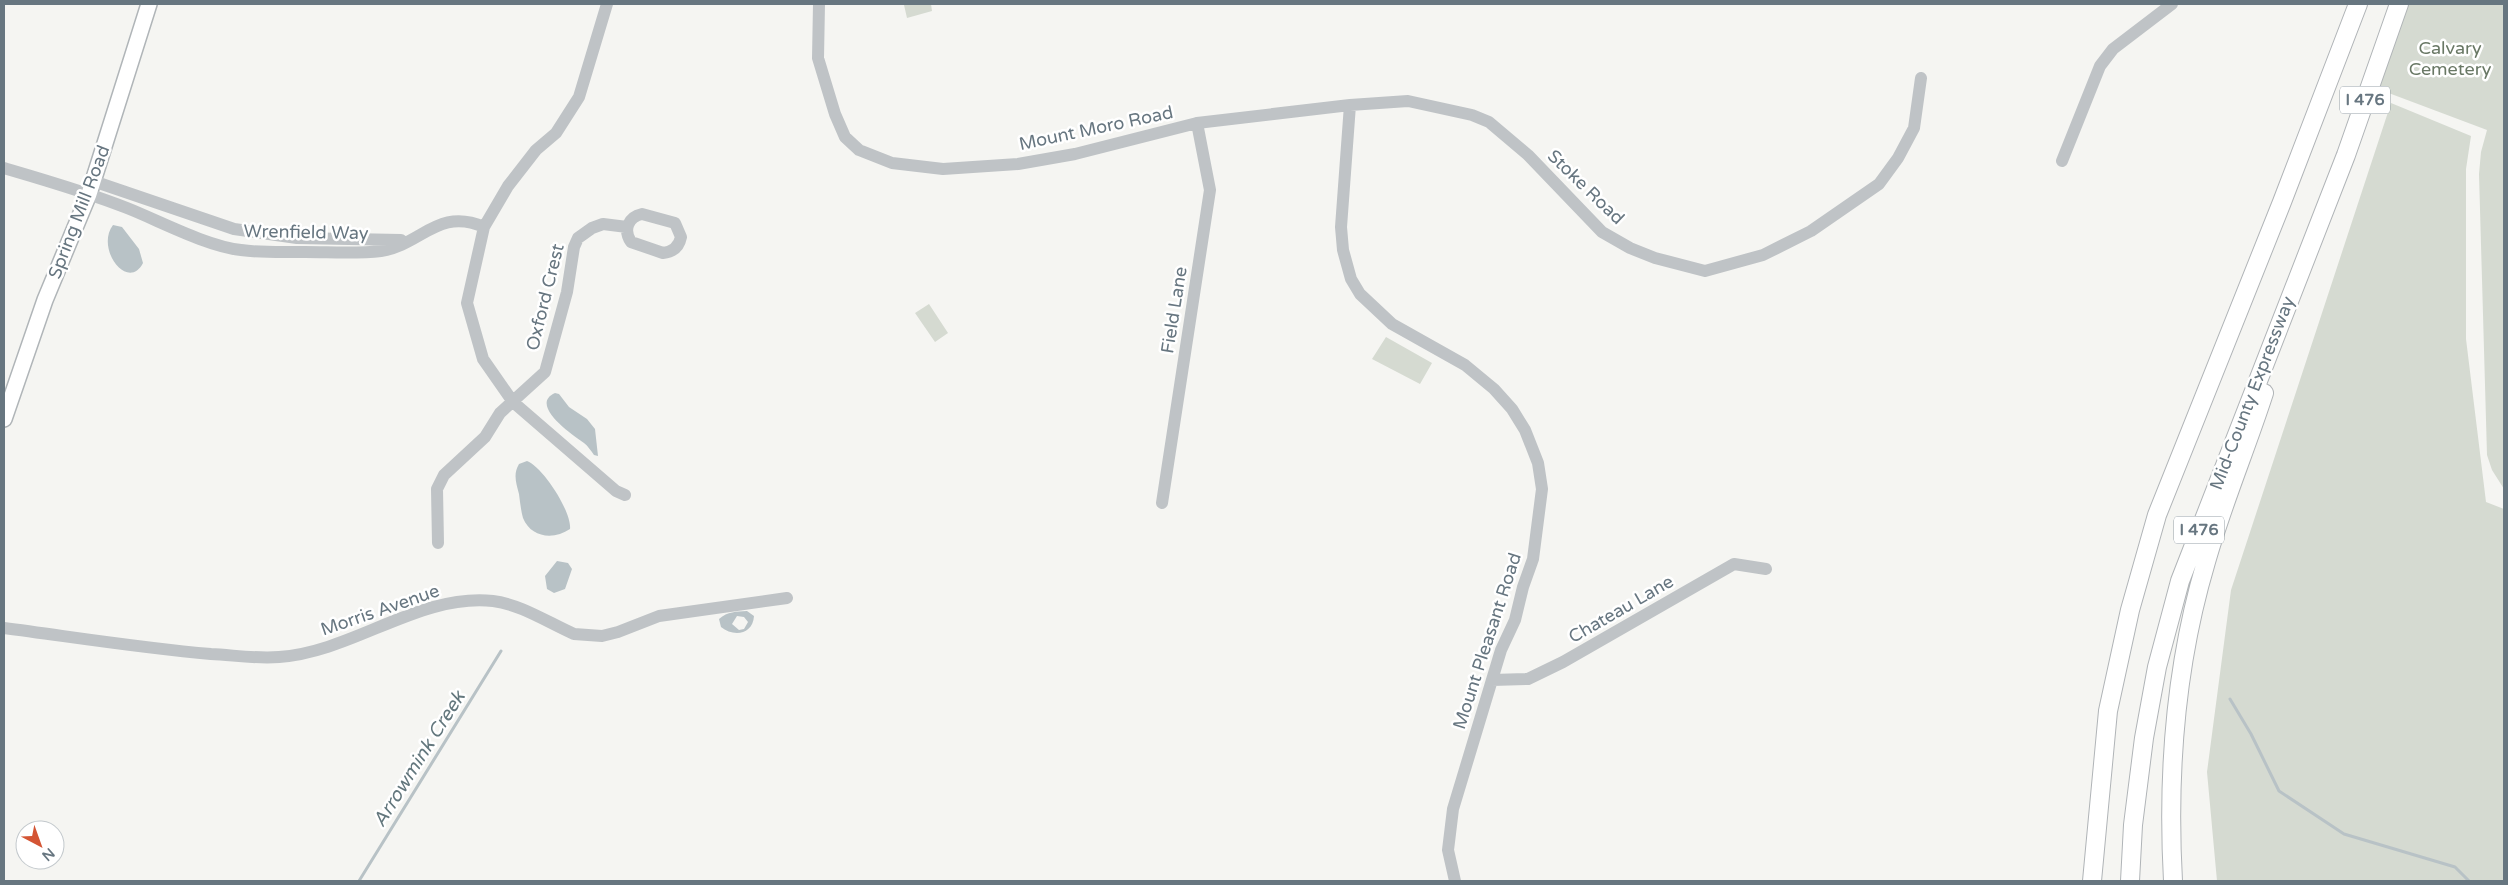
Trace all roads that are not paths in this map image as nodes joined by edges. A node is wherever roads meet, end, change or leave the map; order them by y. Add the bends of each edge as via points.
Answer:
1 (149, 4) edge
2 (607, 4) edge
3 (819, 4) edge
4 (2172, 4) edge
5 (2358, 4) edge
6 (2399, 4) edge
7 (1921, 78) dead end
8 (1350, 105) junction
9 (1197, 123) junction
10 (2062, 161) dead end
11 (4, 168) edge
12 (91, 187) junction
13 (133, 195) junction
14 (2330, 195) junction
15 (169, 207) junction
16 (129, 209) junction
17 (164, 224) junction
18 (484, 227) junction
19 (627, 227) dead end
20 (410, 241) junction
21 (513, 402) junction
22 (4, 419) edge
23 (625, 495) dead end
24 (1162, 503) dead end
25 (438, 543) dead end
26 (1766, 569) dead end
27 (788, 598) dead end
28 (4, 628) edge
29 (2183, 659) junction
30 (1492, 680) junction
31 (1455, 881) edge
32 (2092, 881) edge
33 (2130, 881) edge
34 (2173, 881) edge
35 (2185, 881) edge

1 - 12 main road, Spring Mill Road
2 - 18 street via 579,97 556,132 536,150 508,186
3 - 9 street, Mount Moro Road via 818,58 845,137 859,150 892,163 943,169 1018,164 1075,154
4 - 10 street via 2113,49 2100,66
5 - 32 highway, I 476 via 2157,515 2130,610 2108,712
6 - 14 highway, Mid-County Expressway / I 476
7 - 8 street, Stoke Road via 1914,128 1879,184 1811,231 1763,255 1705,271 1655,258 1602,232 1528,155 1489,122 1472,115 1408,101
8 - 9 street, Mount Moro Road
8 - 30 street, Mount Pleasant Road via 1341,227 1351,279 1360,294 1392,324 1465,365 1494,389 1525,430 1538,463 1542,490 1533,559 1522,587 1515,620
9 - 24 street, Field Lane via 1210,190
11 - 12 street
12 - 13 street, Wrenfield Way
12 - 16 street, Wrenfield Way
12 - 22 main road, Spring Mill Road via 45,300
13 - 15 street, Wrenfield Way
13 - 16 street
14 - 29 highway via 2206,561
14 - 33 highway, Mid-County Expressway / I 476 via 2180,581 2157,667 2144,738
15 - 17 street
15 - 20 street, Wrenfield Way via 237,230 297,238
16 - 17 street, Wrenfield Way
17 - 20 street, Wrenfield Way via 240,250 382,251
18 - 20 street, Wrenfield Way via 462,220 423,232
18 - 21 street via 467,303 483,359
19 - 21 street, Oxford Crest via 603,224 578,238 545,372
21 - 23 street via 616,491
21 - 25 street, Oxford Crest via 500,413 485,436 444,474 437,489
26 - 30 street, Chateau Lane via 1734,564 1528,679
27 - 28 street, Morris Avenue via 659,616 618,632 585,636 495,602 467,600 431,608 340,645 278,658 188,652
29 - 34 highway via 2172,739 2169,822
29 - 35 highway via 2186,674 2179,788
30 - 31 street, Mount Pleasant Road via 1453,809 1448,850

